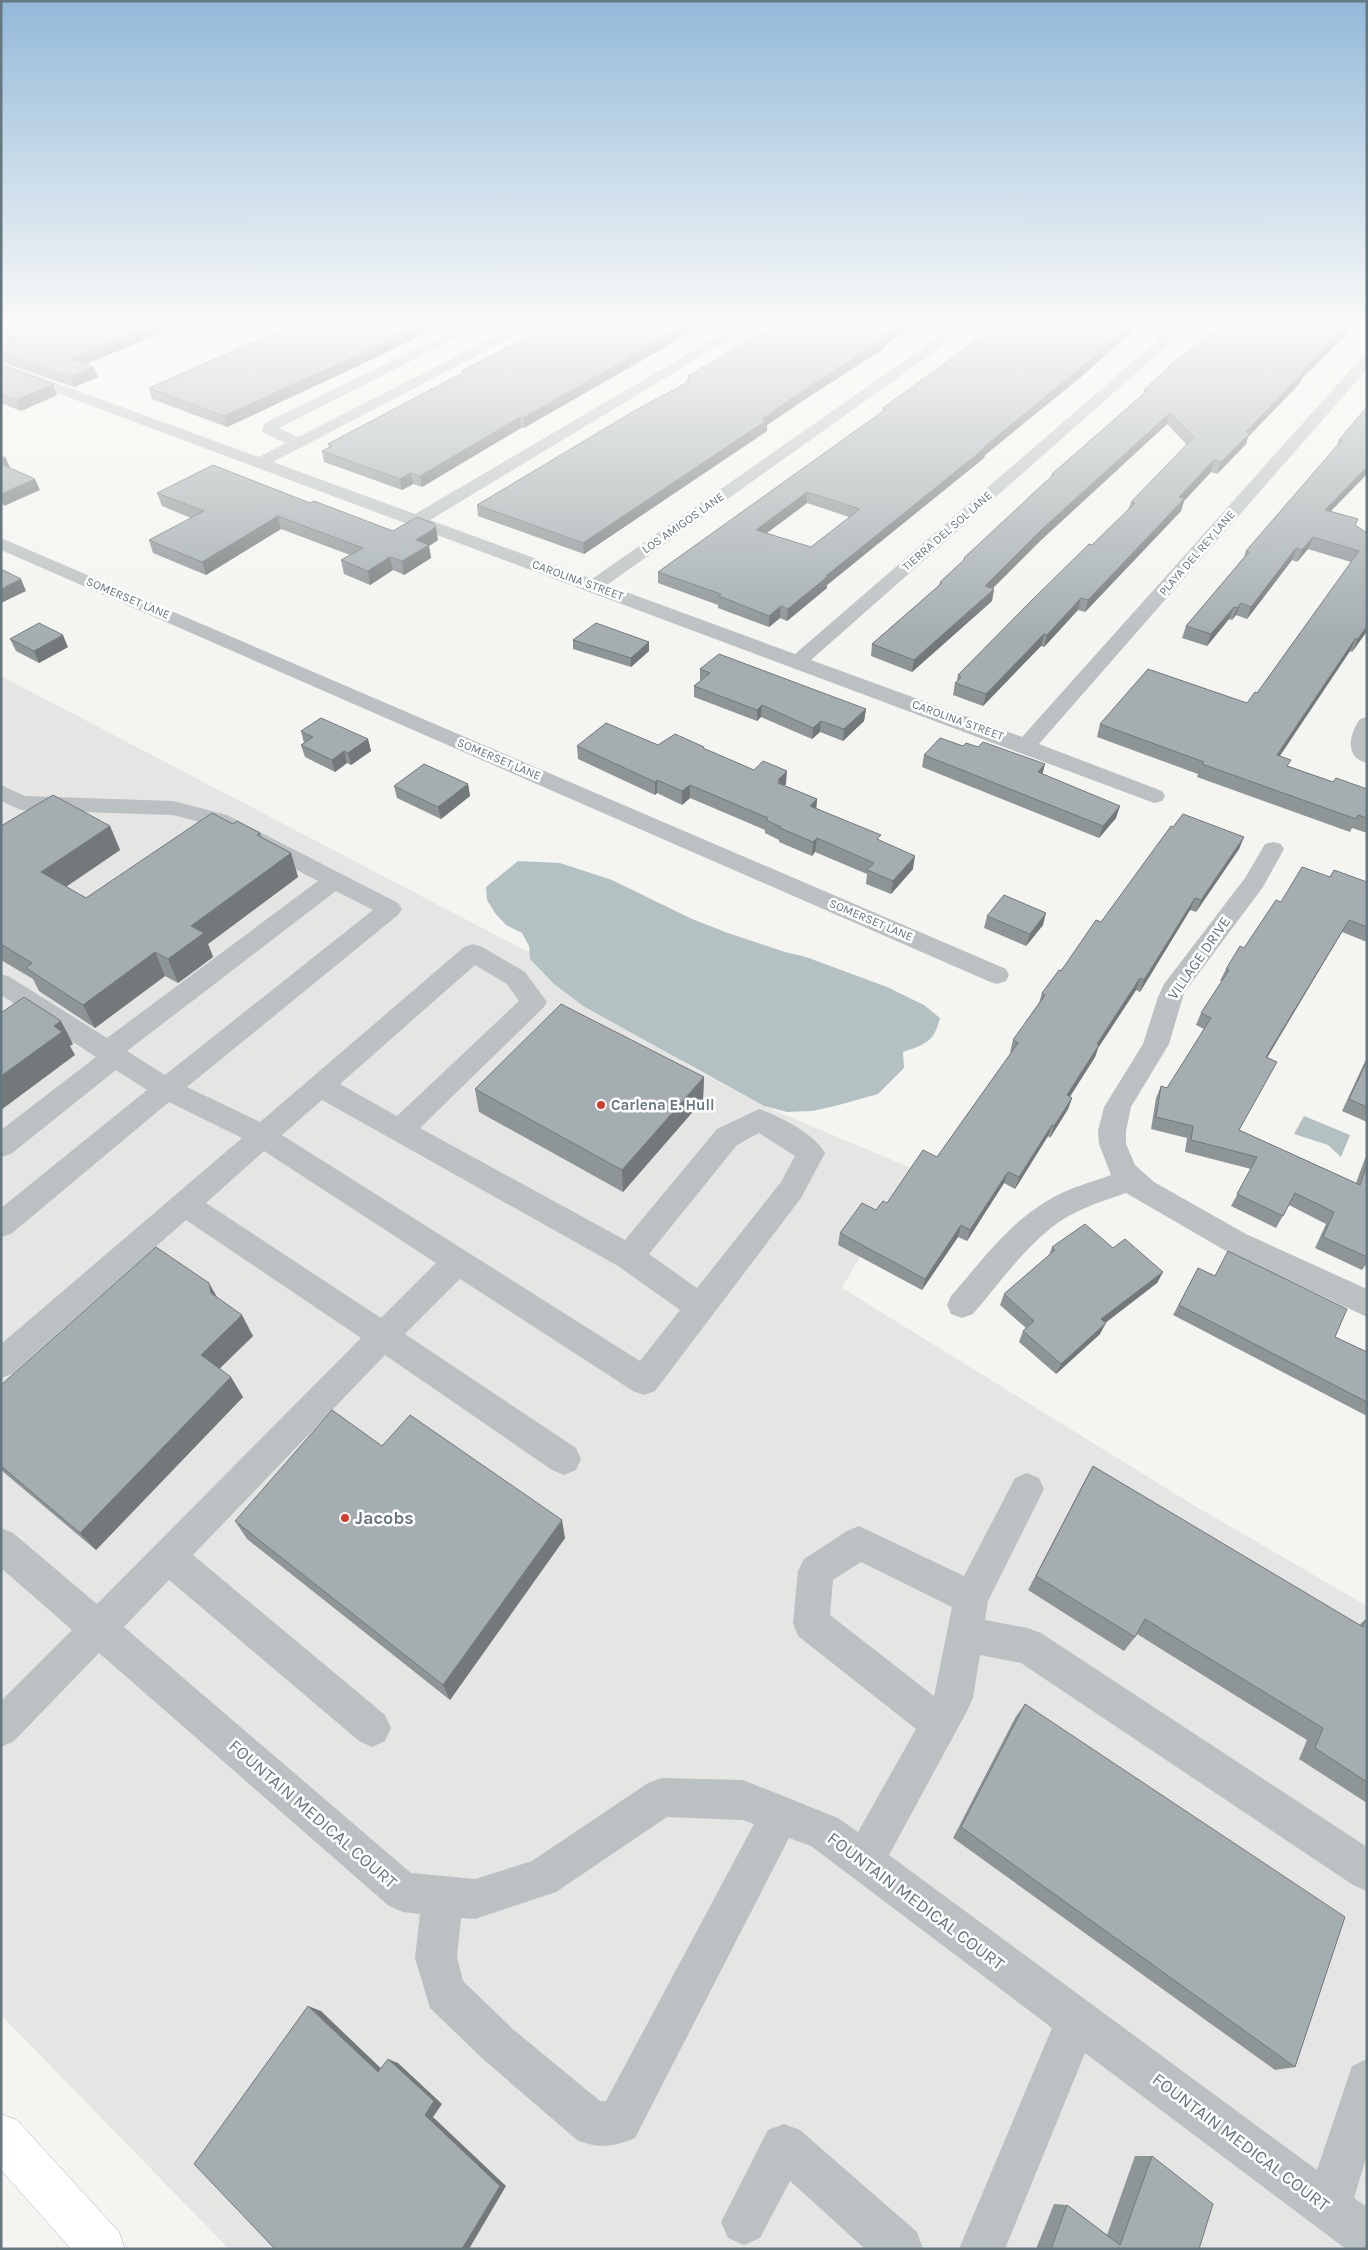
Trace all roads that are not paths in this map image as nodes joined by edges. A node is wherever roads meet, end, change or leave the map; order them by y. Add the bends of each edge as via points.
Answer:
1 (162, 427) edge
2 (270, 427) edge
3 (329, 427) edge
4 (574, 427) edge
5 (820, 427) edge
6 (1067, 427) edge
7 (1308, 427) edge
8 (298, 443) junction
9 (259, 463) junction
10 (416, 521) junction
11 (1, 544) edge
12 (594, 586) junction
13 (798, 661) junction
14 (1367, 723) edge
15 (1026, 746) junction
16 (1367, 757) edge
17 (1, 792) edge
18 (1154, 796) dead end
19 (1273, 849) dead end
20 (335, 880) junction
21 (997, 975) dead end
22 (7, 995) edge
23 (112, 1054) junction
24 (320, 1086) junction
25 (166, 1088) junction
26 (400, 1130) junction
27 (261, 1136) junction
28 (1, 1146) edge
29 (1130, 1180) junction
30 (184, 1204) junction
31 (1, 1226) edge
32 (629, 1257) junction
33 (458, 1262) junction
34 (1367, 1304) edge
35 (962, 1305) dead end
36 (700, 1307) junction
37 (383, 1336) junction
38 (1, 1364) edge
39 (564, 1459) dead end
40 (1027, 1489) dead end
41 (1, 1545) edge
42 (167, 1556) junction
43 (971, 1598) junction
44 (97, 1628) junction
45 (964, 1634) junction
46 (940, 1724) junction
47 (1, 1728) edge
48 (372, 1728) dead end
49 (780, 1815) junction
50 (863, 1862) junction
51 (1367, 1871) edge
52 (443, 1896) junction
53 (1077, 2020) junction
54 (1367, 2081) edge
55 (1, 2136) edge
56 (1328, 2207) junction
57 (744, 2222) dead end
58 (1367, 2236) edge
59 (102, 2249) edge
60 (900, 2249) edge
61 (982, 2249) edge

1 - 9 street, CAROLINA STREET
2 - 8 street via 274,434
3 - 8 street
4 - 10 street
5 - 12 street, LOS AMIGOS LANE
6 - 13 street, TIERRA DEL SOL LANE
7 - 15 street, PLAYA DEL REY LANE
8 - 9 street
9 - 10 street, CAROLINA STREET
10 - 12 street, CAROLINA STREET
11 - 21 street, SOMERSET LANE
12 - 13 street, CAROLINA STREET
13 - 15 street, CAROLINA STREET
14 - 16 street via 1359,738 1362,752
15 - 18 street, CAROLINA STREET
17 - 20 street via 21,803 173,808 219,820
19 - 29 street, VILLAGE DRIVE via 1255,882 1173,990 1155,1046 1118,1106 1112,1130 1114,1156
20 - 23 street
20 - 25 street via 390,909
22 - 23 street
23 - 25 street
23 - 28 street
24 - 26 street
24 - 26 street via 473,953 516,978 534,1002
24 - 27 street
25 - 27 street
25 - 31 street
26 - 32 street
27 - 30 street
27 - 33 street
29 - 34 street, VILLAGE DRIVE via 1184,1215
29 - 35 street via 1073,1200 1048,1214
30 - 37 street
30 - 38 street
32 - 36 street
32 - 36 street via 727,1138 759,1120 785,1134 811,1153 791,1190
33 - 36 street via 644,1381
33 - 37 street
37 - 39 street
37 - 42 street
40 - 43 street
41 - 44 street, FOUNTAIN MEDICAL COURT
42 - 44 street
42 - 48 street
43 - 45 street
43 - 46 street via 859,1544 816,1572 811,1623
44 - 47 street
44 - 52 street, FOUNTAIN MEDICAL COURT via 403,1892
45 - 46 street via 954,1698
45 - 51 street via 1028,1646
46 - 50 street
49 - 50 street, FOUNTAIN MEDICAL COURT via 824,1832
49 - 52 street, FOUNTAIN MEDICAL COURT via 743,1800 662,1797 542,1878 475,1899
49 - 52 street via 619,2122 593,2124 445,1993 436,1958
50 - 53 street, FOUNTAIN MEDICAL COURT
53 - 56 street, FOUNTAIN MEDICAL COURT
53 - 61 street
54 - 56 street
55 - 59 main road
56 - 58 street, FOUNTAIN MEDICAL COURT
57 - 60 street via 784,2146

